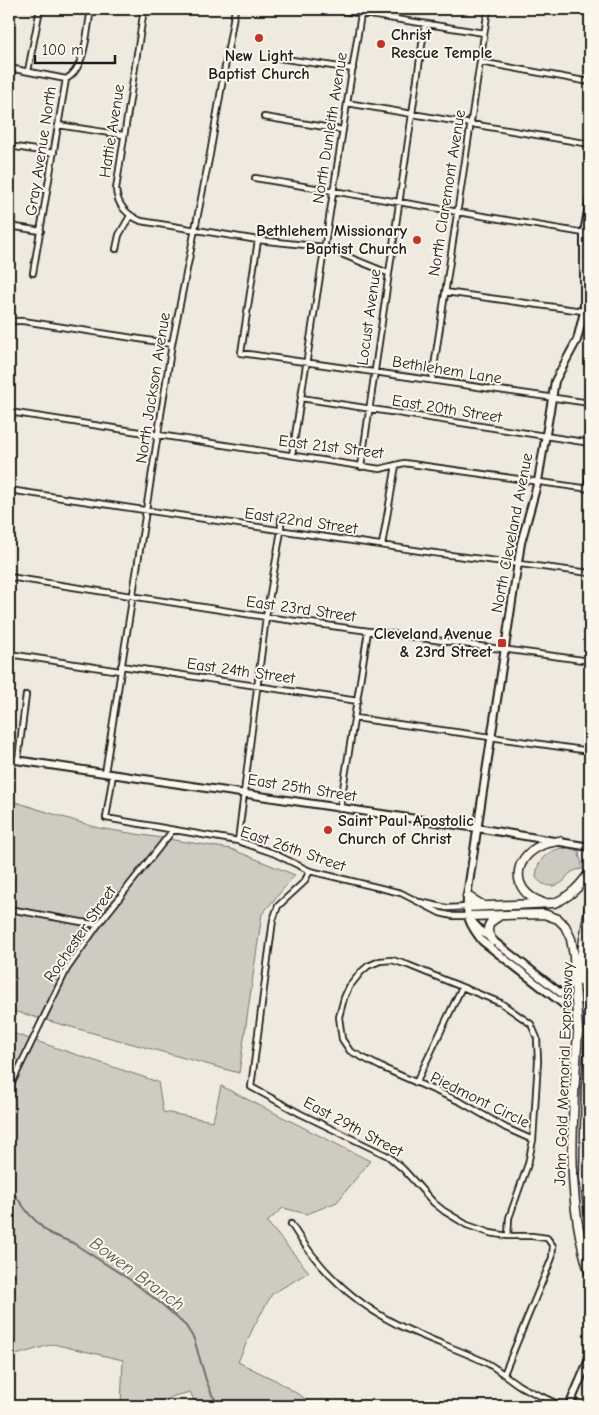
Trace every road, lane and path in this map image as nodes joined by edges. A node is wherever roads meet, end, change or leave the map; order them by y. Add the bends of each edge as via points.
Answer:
1 (40, 9) edge
2 (91, 9) edge
3 (144, 9) edge
4 (235, 9) edge
5 (332, 9) edge
6 (488, 9) edge
7 (361, 14) junction
8 (425, 24) junction
9 (484, 33) junction
10 (272, 57) dead end
11 (480, 62) junction
12 (9, 68) edge
13 (352, 69) junction
14 (28, 71) junction
15 (66, 79) junction
16 (590, 82) edge
17 (347, 103) junction
18 (411, 115) junction
19 (264, 117) dead end
20 (470, 123) junction
21 (58, 125) junction
22 (343, 130) junction
23 (123, 135) junction
24 (590, 144) edge
25 (9, 146) edge
26 (54, 153) junction
27 (255, 178) dead end
28 (333, 190) junction
29 (590, 200) edge
30 (399, 201) junction
31 (457, 212) junction
32 (130, 216) junction
33 (9, 226) edge
34 (195, 229) junction
35 (41, 231) junction
36 (587, 233) edge
37 (258, 240) junction
38 (324, 247) junction
39 (116, 249) dead end
40 (33, 272) dead end
41 (388, 273) junction
42 (445, 292) junction
43 (587, 312) edge
44 (9, 321) edge
45 (172, 344) junction
46 (306, 362) junction
47 (374, 372) junction
48 (432, 380) junction
49 (301, 398) junction
50 (551, 398) junction
51 (590, 402) edge
52 (368, 410) junction
53 (9, 412) edge
54 (158, 435) junction
55 (545, 437) junction
56 (590, 443) edge
57 (292, 455) junction
58 (396, 465) junction
59 (590, 465) edge
60 (361, 466) junction
61 (538, 481) junction
62 (588, 489) edge
63 (9, 490) edge
64 (146, 511) junction
65 (281, 517) dead end
66 (281, 531) junction
67 (382, 545) junction
68 (518, 564) junction
69 (590, 573) edge
70 (9, 578) edge
71 (133, 596) junction
72 (266, 617) junction
73 (368, 631) junction
74 (504, 648) junction
75 (9, 654) edge
76 (590, 661) edge
77 (121, 668) junction
78 (257, 686) junction
79 (26, 695) dead end
80 (358, 701) junction
81 (355, 718) junction
82 (492, 737) junction
83 (590, 751) edge
84 (9, 759) edge
85 (18, 760) junction
86 (105, 773) junction
87 (113, 774) junction
88 (243, 792) junction
89 (340, 808) junction
90 (478, 828) junction
91 (173, 830) junction
92 (238, 841) junction
93 (559, 841) junction
94 (590, 847) edge
95 (310, 871) junction
96 (590, 872) edge
97 (467, 896) junction
98 (412, 899) junction
99 (545, 903) junction
100 (590, 903) edge
101 (492, 906) junction
102 (467, 907) junction
103 (9, 909) edge
104 (468, 916) junction
105 (502, 916) junction
106 (98, 925) junction
107 (492, 941) junction
108 (590, 971) edge
109 (578, 986) junction
110 (462, 988) junction
111 (590, 1016) edge
112 (590, 1025) edge
113 (590, 1036) edge
114 (416, 1083) junction
115 (9, 1089) edge
116 (532, 1140) junction
117 (590, 1219) edge
118 (291, 1224) dead end
119 (508, 1236) junction
120 (589, 1271) edge
121 (590, 1357) edge
122 (504, 1374) junction
123 (561, 1406) edge
124 (569, 1406) edge

1 - 14 street
2 - 15 street, Gray Avenue North via 82,56 76,70
3 - 23 street, Hattie Avenue
4 - 34 street, North Jackson Avenue
5 - 7 street
6 - 9 street, North Claremont Avenue
7 - 8 street
7 - 13 street, North Dunleith Avenue
8 - 9 street
8 - 18 street, Locust Avenue
9 - 11 street, North Claremont Avenue
10 - 13 street
11 - 16 street
11 - 20 street, North Claremont Avenue
12 - 14 street
13 - 17 street, North Dunleith Avenue
14 - 15 street
15 - 21 street, Gray Avenue North
17 - 18 street
17 - 22 street, North Dunleith Avenue
18 - 20 street
18 - 30 street, Locust Avenue
19 - 22 street
20 - 24 street
20 - 31 street, North Claremont Avenue
21 - 23 street
21 - 26 street, Gray Avenue North
22 - 28 street, North Dunleith Avenue
23 - 32 street, Hattie Avenue via 116,194
25 - 26 street
26 - 35 street, Gray Avenue North
27 - 28 street
28 - 30 street
28 - 38 street, North Dunleith Avenue
29 - 36 street, North Cleveland Avenue
30 - 31 street
30 - 41 street, Locust Avenue
31 - 36 street
31 - 42 street, North Claremont Avenue
32 - 34 street via 141,221
32 - 39 street via 118,235
33 - 35 street
34 - 37 street
34 - 45 street, North Jackson Avenue
35 - 40 street, Gray Avenue North
36 - 43 street, North Cleveland Avenue
37 - 38 street
37 - 46 street, Bethlehem Lane via 241,353
38 - 41 street
38 - 46 street, North Dunleith Avenue
41 - 47 street, Locust Avenue
42 - 43 street
42 - 48 street, North Claremont Avenue
43 - 50 street, North Cleveland Avenue via 577,340 555,380
44 - 45 street
45 - 54 street, North Jackson Avenue
46 - 47 street, Bethlehem Lane
46 - 49 street, North Dunleith Avenue
47 - 48 street, Bethlehem Lane
47 - 52 street, Locust Avenue
48 - 50 street, Bethlehem Lane
49 - 52 street, East 20th Street
49 - 57 street, North Dunleith Avenue
50 - 51 street, Bethlehem Lane
50 - 55 street, North Cleveland Avenue
52 - 55 street, East 20th Street
52 - 60 street, Locust Avenue
53 - 54 street, East 21st Street
54 - 57 street, East 21st Street
54 - 64 street, North Jackson Avenue
55 - 56 street, East 20th Street
55 - 61 street, North Cleveland Avenue
57 - 60 street, East 21st Street
58 - 60 street, East 21st Street via 380,469
58 - 61 street, East 21st Street via 404,463
58 - 67 street
59 - 62 street
61 - 62 street, East 21st Street
61 - 68 street, North Cleveland Avenue
63 - 64 street, East 22nd Street
64 - 66 street, East 22nd Street
64 - 71 street, North Jackson Avenue
65 - 66 street
66 - 67 street, East 22nd Street
66 - 72 street
67 - 68 street, East 22nd Street
68 - 69 street, East 22nd Street
68 - 74 street, North Cleveland Avenue
70 - 71 street, East 23rd Street
71 - 72 street, East 23rd Street
71 - 77 street, North Jackson Avenue
72 - 73 street, East 23rd Street
72 - 78 street
73 - 74 street, East 23rd Street
73 - 80 street
74 - 76 street, East 23rd Street
74 - 82 street, North Cleveland Avenue
75 - 77 street, East 24th Street
77 - 78 street, East 24th Street
77 - 86 street, North Jackson Avenue
78 - 80 street, East 24th Street
78 - 88 street
79 - 85 street
80 - 81 street
81 - 82 street
81 - 89 street
82 - 83 street
82 - 90 street, North Cleveland Avenue
84 - 85 street, East 25th Street
85 - 86 street, East 25th Street
86 - 87 street, East 25th Street
87 - 88 street, East 25th Street
87 - 91 street, East 26th Street via 106,818
88 - 89 street, East 25th Street
88 - 92 street
89 - 90 street, East 25th Street
90 - 93 street, East 25th Street
90 - 97 street, North Cleveland Avenue
91 - 92 street, East 26th Street
91 - 106 street, Rochester Street
92 - 95 street, East 26th Street
93 - 94 street, East 25th Street
93 - 99 highway via 540,845 521,863 520,880 524,892
95 - 98 street, East 26th Street via 389,889
95 - 119 street, East 29th Street via 304,882 278,906 273,920 251,1087 394,1160 434,1203 454,1218 490,1233
96 - 99 highway via 568,896 554,903
97 - 101 highway via 475,902
97 - 102 street, North Cleveland Avenue
98 - 102 street via 447,908
98 - 104 street via 440,913
99 - 101 highway
100 - 109 highway, John Gold Memorial Expressway
101 - 102 highway
102 - 104 street, North Cleveland Avenue
103 - 106 street
104 - 105 highway
104 - 107 street
104 - 112 street via 472,929 482,941
105 - 107 highway via 489,924 487,931
105 - 109 highway via 544,914 562,922 571,939
106 - 115 street, Rochester Street via 67,969
107 - 111 street
108 - 113 highway, John Gold Memorial Expressway, bridge
109 - 120 highway, John Gold Memorial Expressway, bridge via 573,1180 577,1223
110 - 114 street, Piedmont Circle
110 - 114 street, Piedmont Circle via 392,960 368,966 349,987 339,1017 340,1032 346,1046 356,1055
110 - 116 street, Piedmont Circle via 501,1003 531,1024 538,1038
113 - 117 highway, John Gold Memorial Expressway via 584,1178
114 - 116 street, Piedmont Circle via 461,1102
116 - 119 street, Piedmont Circle via 528,1164 509,1218
118 - 122 street via 328,1273 357,1300 382,1317
119 - 122 street, East 29th Street via 547,1238 552,1246 552,1258
121 - 124 street
122 - 123 street via 520,1386

